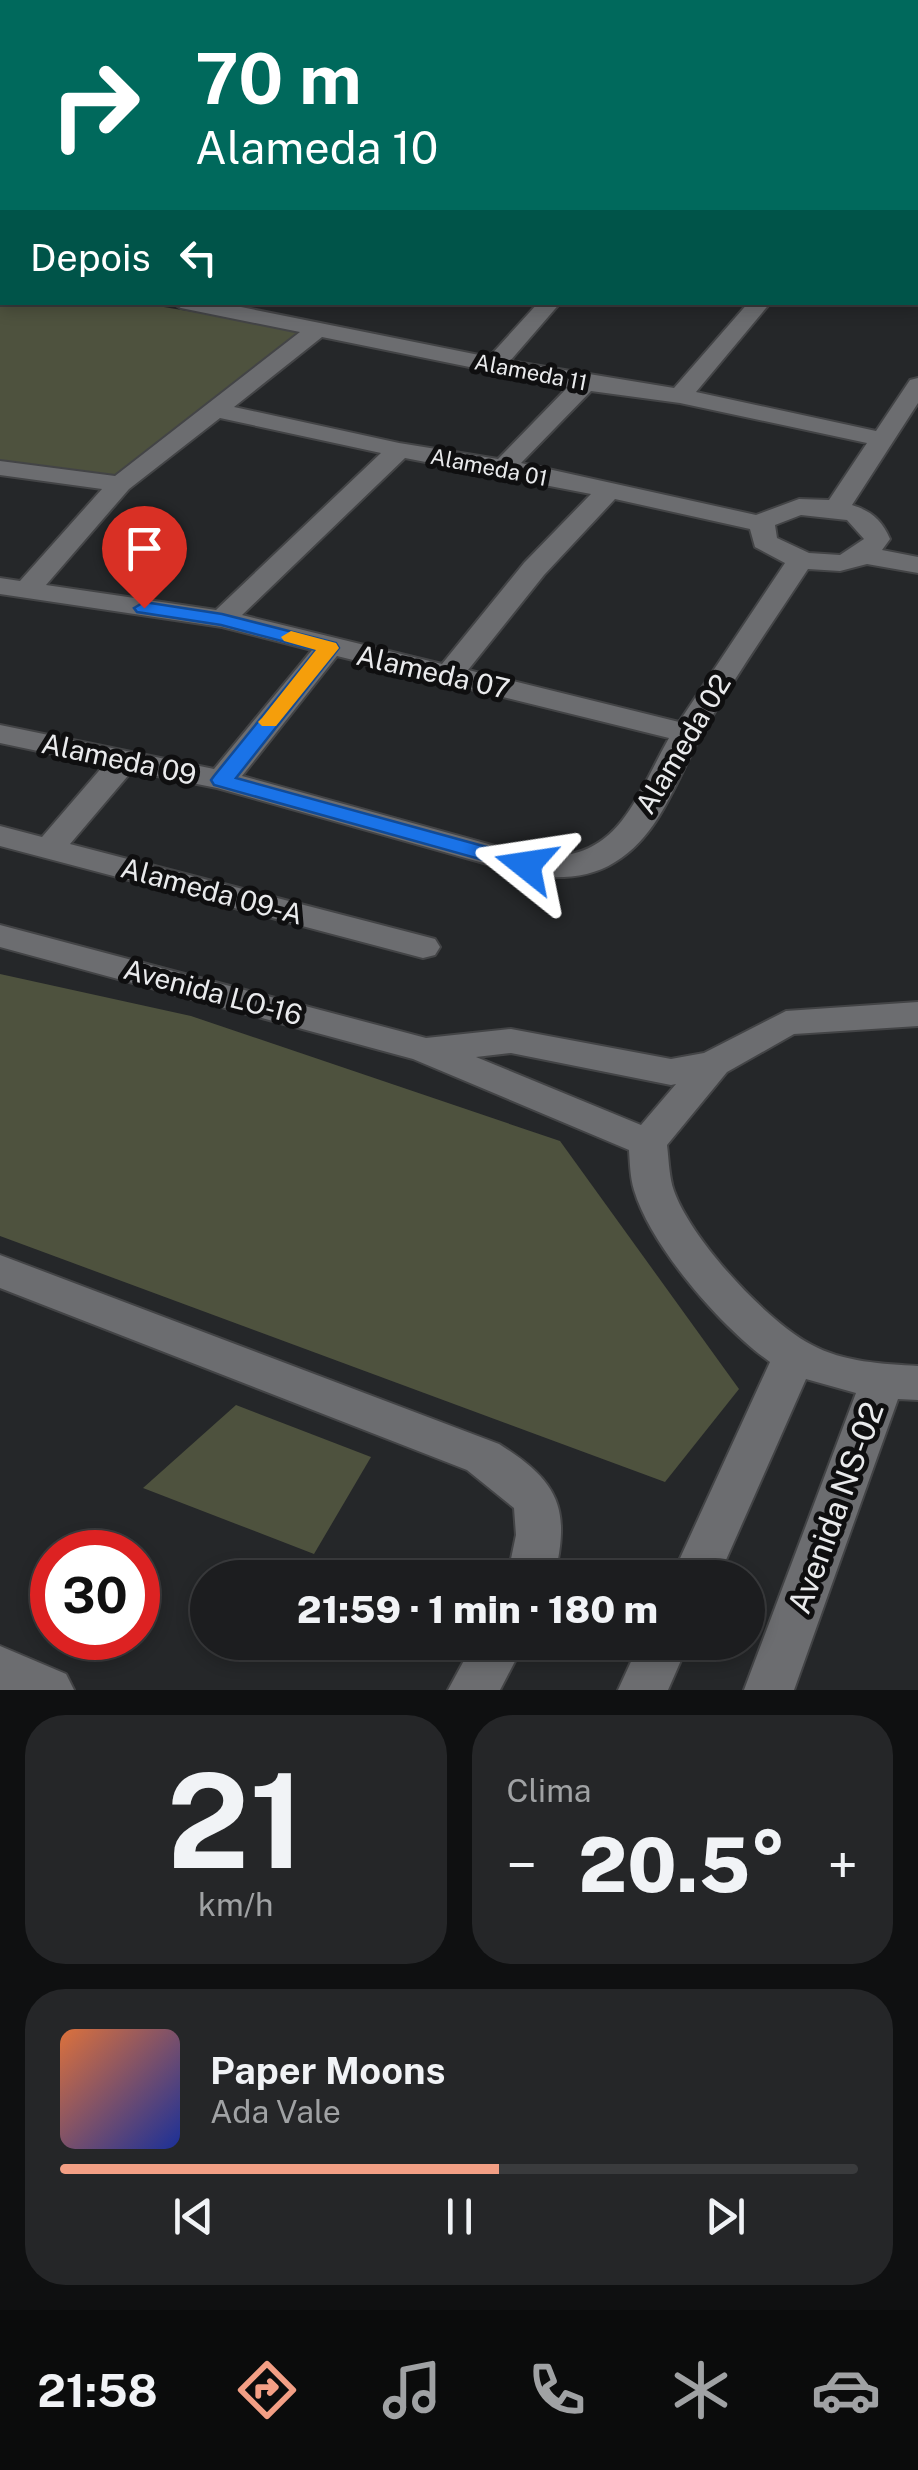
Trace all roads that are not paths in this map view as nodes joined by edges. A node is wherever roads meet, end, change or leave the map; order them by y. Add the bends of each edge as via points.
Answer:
1 (195, 305) edge
2 (548, 305) edge
3 (757, 305) edge
4 (316, 330) junction
5 (494, 366) junction
6 (585, 383) junction
7 (918, 385) edge
8 (680, 396) junction
9 (217, 410) junction
10 (882, 439) junction
11 (398, 450) junction
12 (504, 467) junction
13 (0, 468) edge
14 (120, 484) junction
15 (608, 491) junction
16 (836, 509) junction
17 (762, 524) junction
18 (871, 547) junction
19 (918, 547) edge
20 (801, 560) junction
21 (918, 565) edge
22 (14, 588) edge
23 (222, 620) junction
24 (329, 648) junction
25 (449, 675) junction
26 (687, 733) junction
27 (0, 734) edge
28 (126, 760) junction
29 (222, 780) junction
30 (0, 836) edge
31 (50, 848) junction
32 (526, 865) joint
33 (0, 936) edge
34 (423, 947) dead end
35 (918, 1014) edge
36 (426, 1050) junction
37 (714, 1063) junction
38 (648, 1143) junction
39 (0, 1272) edge
40 (794, 1357) junction
41 (900, 1383) edge
42 (535, 1560) edge
43 (702, 1560) edge
44 (490, 1660) edge
45 (657, 1660) edge
46 (0, 1668) edge
47 (49, 1690) edge
48 (473, 1690) edge
49 (643, 1690) edge
50 (768, 1690) edge

1 - 4 street, Alameda 11
2 - 5 street
3 - 8 street
4 - 5 street, Alameda 11
4 - 9 street
5 - 6 street, Alameda 11
6 - 8 street, Alameda 11
6 - 12 street
7 - 10 street
8 - 10 street, Alameda 11
9 - 11 street, Alameda 01
9 - 14 street
10 - 16 street
11 - 12 street, Alameda 01
11 - 23 street
12 - 15 street, Alameda 01
13 - 14 street
14 - 22 street
15 - 17 street, Alameda 01
15 - 25 street
16 - 17 street via 799,507
16 - 18 street via 867,521
17 - 20 street via 764,541
18 - 19 street
18 - 20 street via 835,562
18 - 21 street
20 - 26 street, Alameda 02
22 - 23 street, Alameda 07
23 - 24 street, Alameda 07
24 - 25 street, Alameda 07
24 - 29 street
25 - 26 street, Alameda 07
26 - 32 street, Alameda 02 via 649,804 613,849 557,870
27 - 28 street, Alameda 09
28 - 29 street, Alameda 09
28 - 31 street
29 - 32 street, Alameda 09
30 - 31 street, Alameda 09-A
31 - 34 street, Alameda 09-A
33 - 36 street, Avenida LO-16
35 - 37 street via 786,1023
36 - 37 street, Avenida LO-16 via 511,1041 671,1072
36 - 38 street, Avenida LO-16
37 - 38 street
38 - 40 street via 654,1192 690,1254
39 - 42 street via 483,1457 534,1497 541,1517
40 - 41 street
40 - 43 street
41 - 50 street, Avenida NS-02
44 - 48 street
45 - 49 street
46 - 47 street

